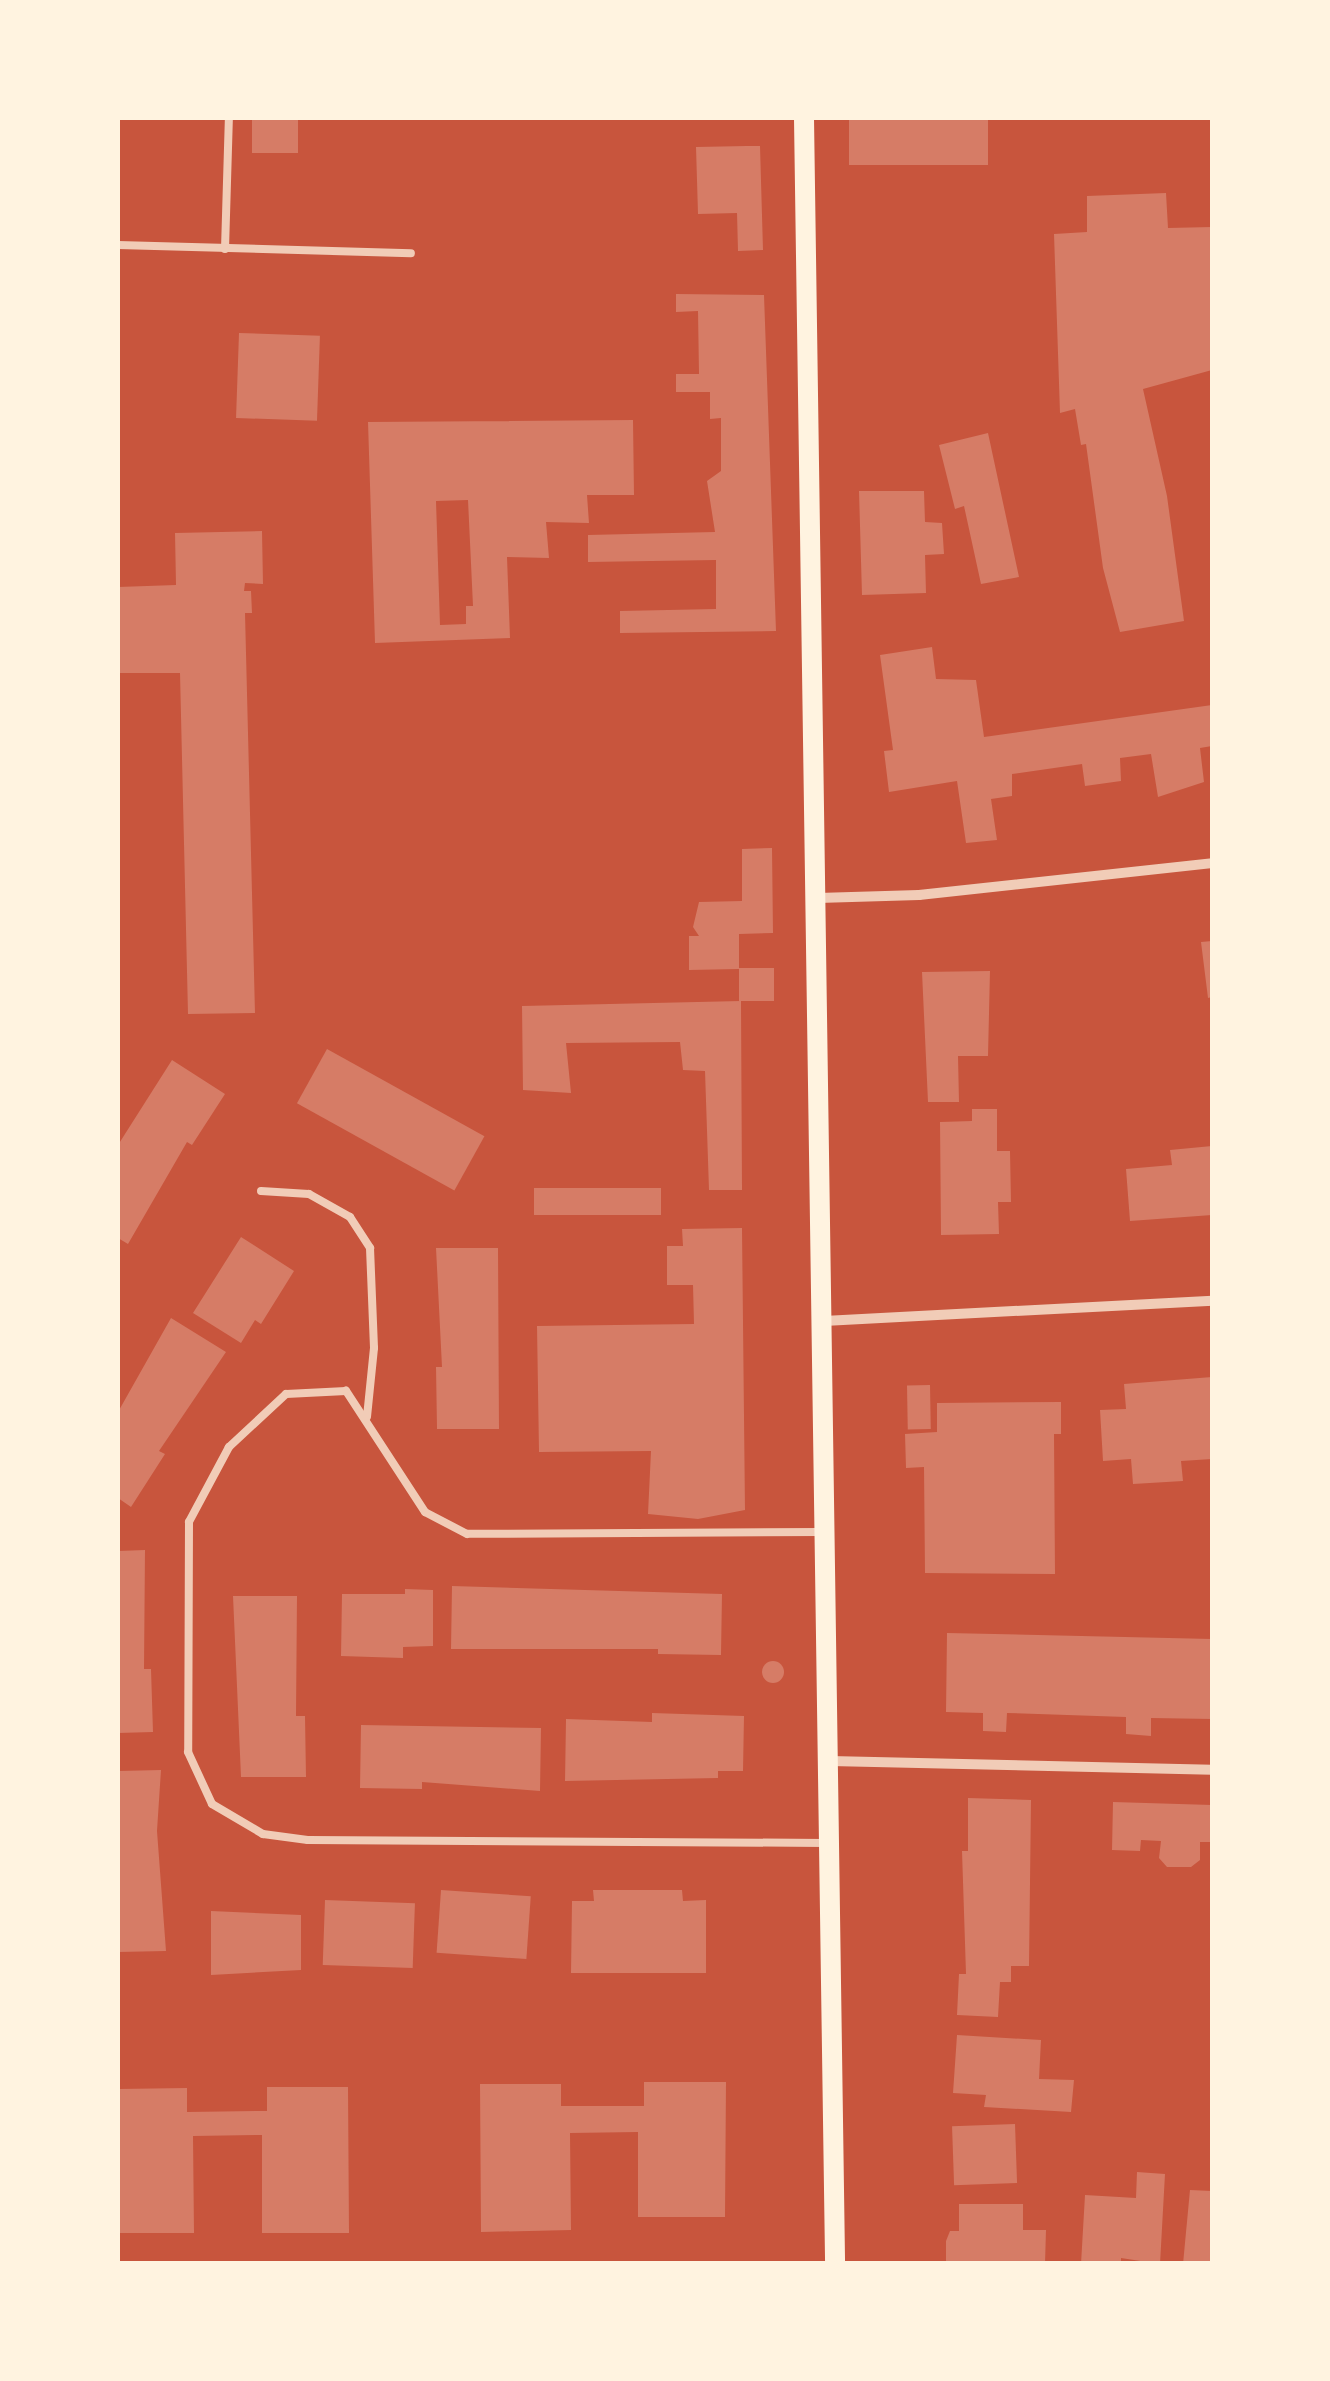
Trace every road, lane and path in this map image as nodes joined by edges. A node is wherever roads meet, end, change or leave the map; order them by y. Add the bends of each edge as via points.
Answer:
1 (229, 118) edge
2 (804, 118) edge
3 (118, 245) edge
4 (225, 249) junction
5 (411, 253) dead end
6 (1212, 862) edge
7 (818, 898) junction
8 (261, 1192) dead end
9 (1212, 1300) edge
10 (824, 1321) junction
11 (368, 1417) junction
12 (827, 1532) junction
13 (830, 1762) junction
14 (1212, 1770) edge
15 (830, 1842) junction
16 (835, 2264) edge

1 - 4 lane
2 - 7 main road
3 - 4 lane
4 - 5 lane
6 - 7 street via 919,895
7 - 10 main road
8 - 11 lane via 309,1194 350,1217 370,1248 374,1348
9 - 10 street
10 - 12 main road
11 - 12 lane via 425,1512 467,1534
11 - 15 lane via 346,1391 286,1394 229,1447 189,1522 188,1752 212,1804 262,1834 308,1840
12 - 13 main road
13 - 14 street
13 - 15 main road
15 - 16 main road

